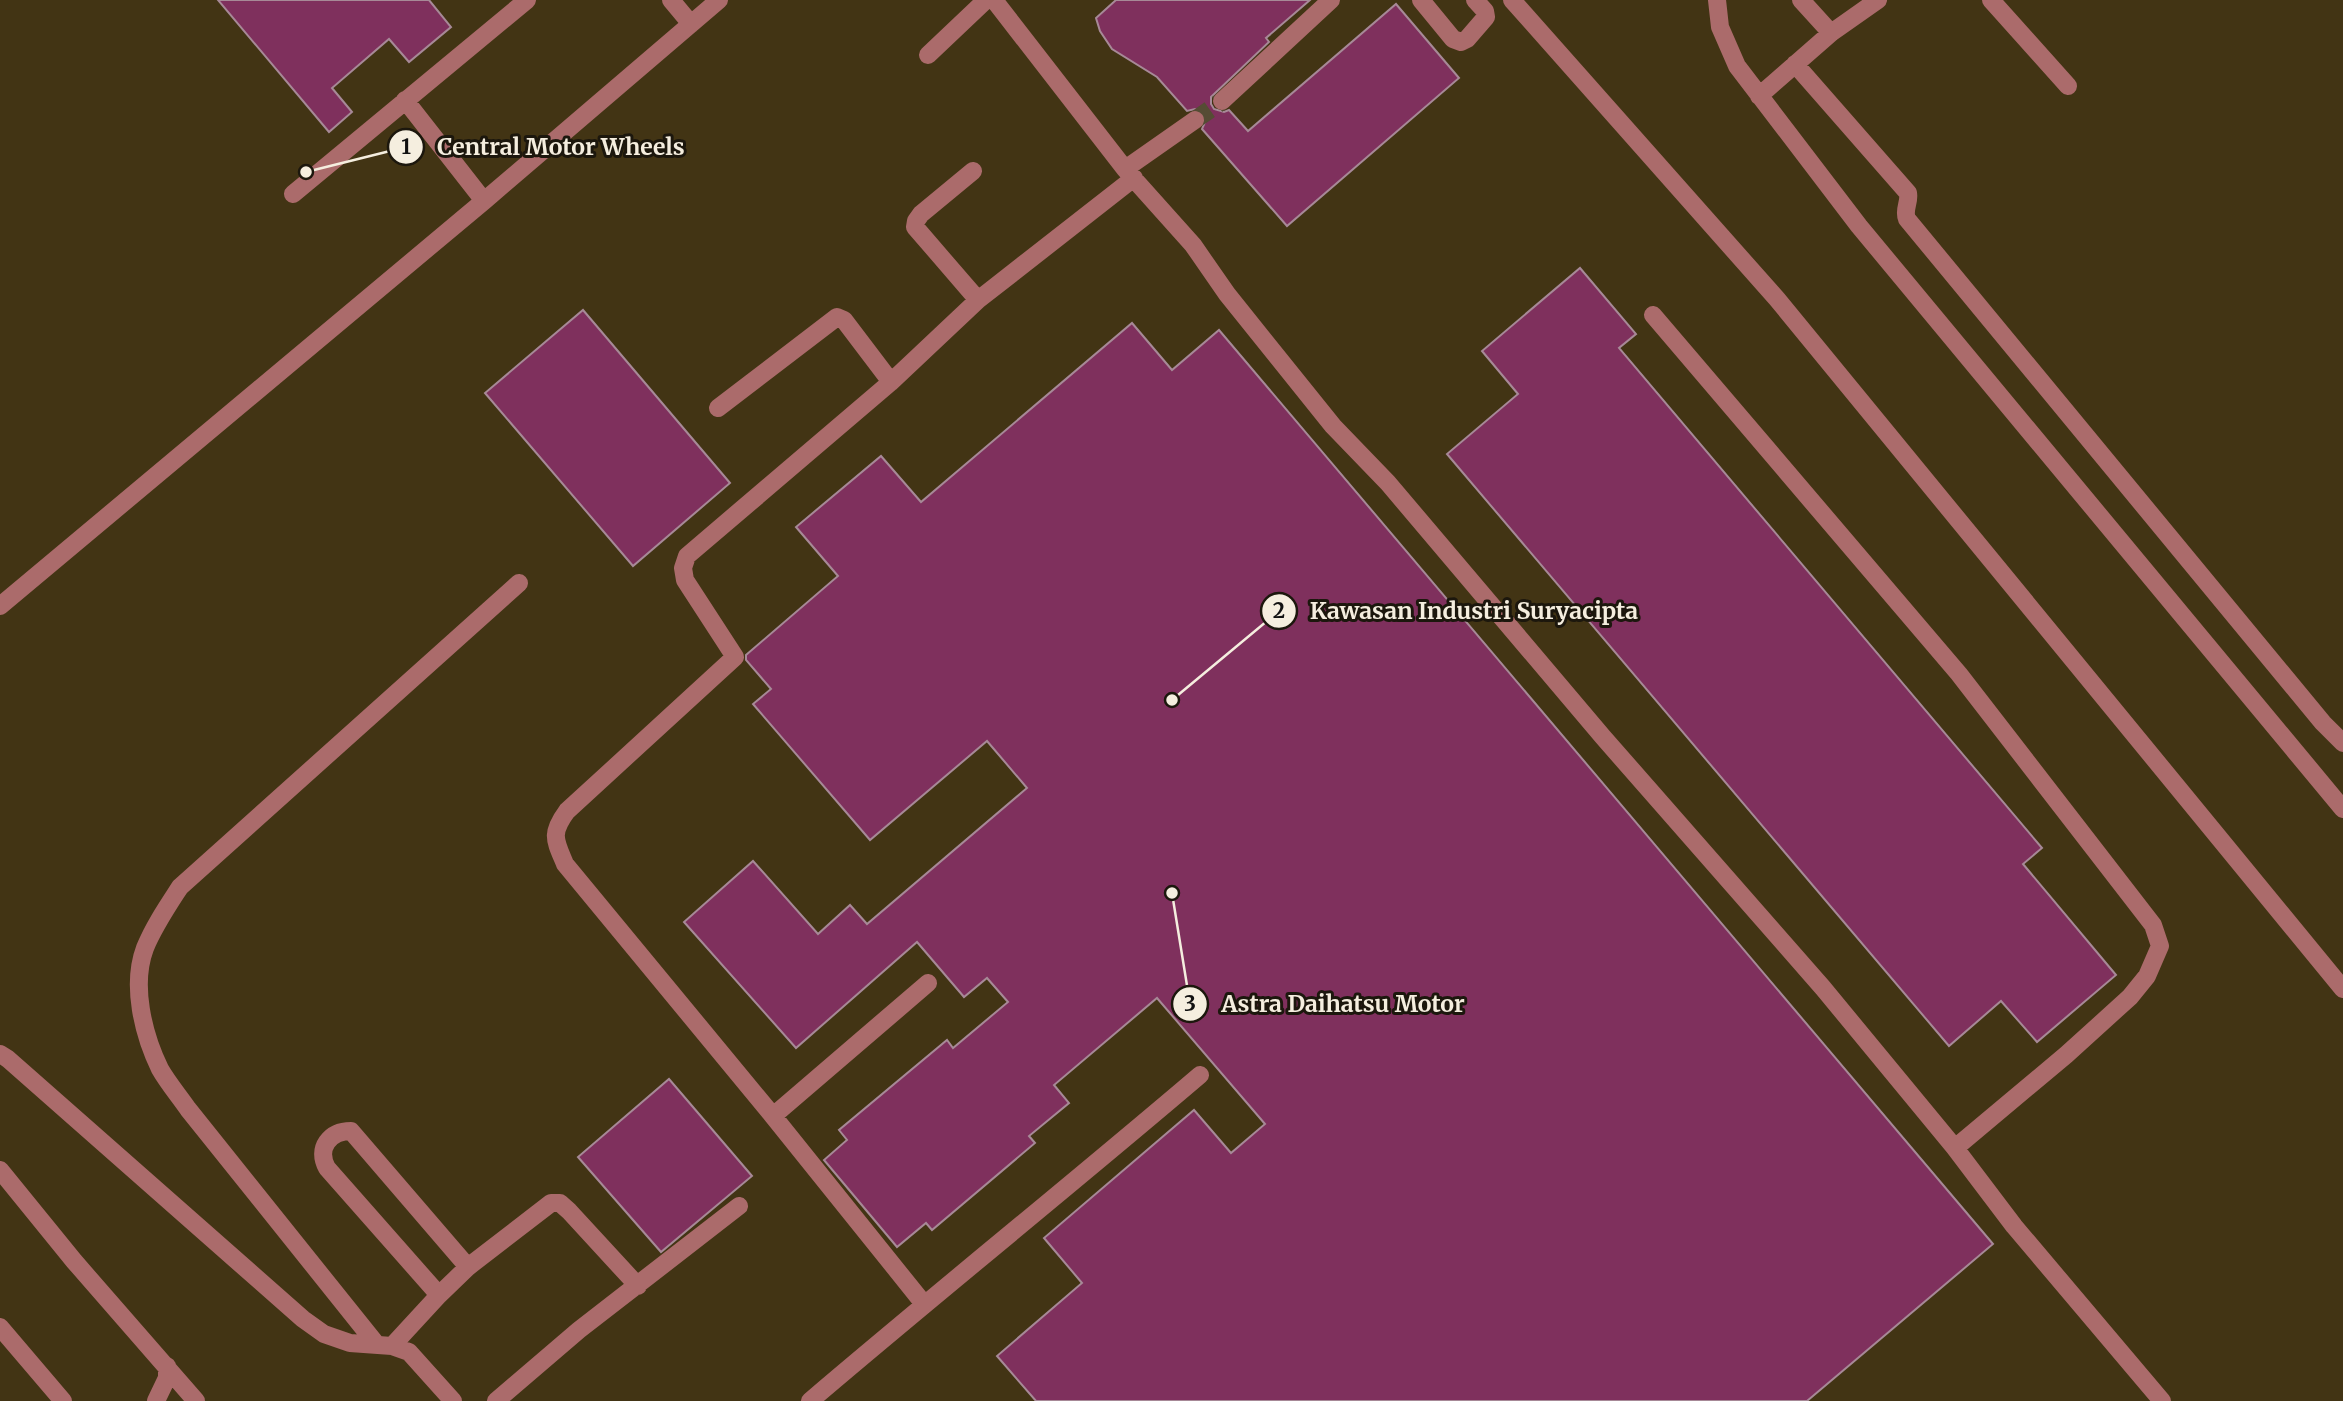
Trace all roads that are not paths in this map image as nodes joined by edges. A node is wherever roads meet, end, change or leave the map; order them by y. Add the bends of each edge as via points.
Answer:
1 (527, 0) edge
2 (671, 0) edge
3 (719, 0) edge
4 (986, 0) edge
5 (994, 0) edge
6 (1331, 0) edge
7 (1420, 0) edge
8 (1475, 0) edge
9 (1512, 0) edge
10 (1717, 0) edge
11 (1801, 0) edge
12 (1878, 0) edge
13 (1991, 0) edge
14 (691, 24) junction
15 (1831, 33) junction
16 (928, 55) dead end
17 (1796, 64) junction
18 (2068, 86) dead end
19 (1759, 96) junction
20 (405, 100) junction
21 (1222, 101) tunnel mouth
22 (1195, 120) tunnel mouth
23 (974, 172) dead end
24 (1130, 173) junction
25 (293, 194) dead end
26 (484, 201) junction
27 (978, 300) junction
28 (1653, 315) dead end
29 (891, 382) junction
30 (718, 408) dead end
31 (519, 583) dead end
32 (0, 606) edge
33 (2343, 743) edge
34 (2343, 809) edge
35 (928, 984) dead end
36 (2343, 989) edge
37 (0, 1054) edge
38 (1200, 1075) dead end
39 (773, 1116) junction
40 (1955, 1148) junction
41 (0, 1170) edge
42 (739, 1206) dead end
43 (468, 1267) junction
44 (638, 1286) junction
45 (439, 1295) junction
46 (923, 1304) junction
47 (0, 1327) edge
48 (385, 1346) junction
49 (167, 1366) junction
50 (63, 1401) edge
51 (156, 1401) edge
52 (196, 1401) edge
53 (453, 1401) edge
54 (496, 1401) edge
55 (810, 1401) edge
56 (2162, 1401) edge

1 - 20 street
2 - 14 street
3 - 14 street
4 - 16 street
5 - 24 street
6 - 21 street
7 - 8 street via 1453,39 1461,42 1486,17
9 - 36 street via 1777,299
10 - 19 street via 1728,48
11 - 15 street
12 - 15 street
13 - 18 street
14 - 26 street
15 - 17 street
17 - 19 street
17 - 33 street via 1908,193 1907,219
19 - 34 street via 1859,226
20 - 25 street
20 - 26 street
22 - 24 street
23 - 27 street via 921,214 915,227
24 - 27 street
24 - 40 street via 1194,246 1333,426 1406,503
26 - 32 street
27 - 29 street
28 - 40 street via 1959,674 2153,925 2160,946 2147,976 2130,997
29 - 30 street via 837,317
29 - 39 street via 687,556 685,580 735,657 567,811 554,839 565,864
31 - 48 street via 180,887 144,950 139,979 143,1022 161,1069 188,1109
35 - 39 street
37 - 48 street via 303,1319 324,1334 351,1343
38 - 46 street
39 - 46 street
40 - 56 street via 2014,1226
41 - 49 street
42 - 44 street
43 - 44 street via 551,1203 560,1203
43 - 45 street
43 - 45 street via 351,1131 342,1131 329,1141 321,1158 327,1168
44 - 54 street
45 - 48 street
46 - 55 street
47 - 50 street
48 - 53 street via 409,1352
49 - 51 street via 167,1378
49 - 52 street

